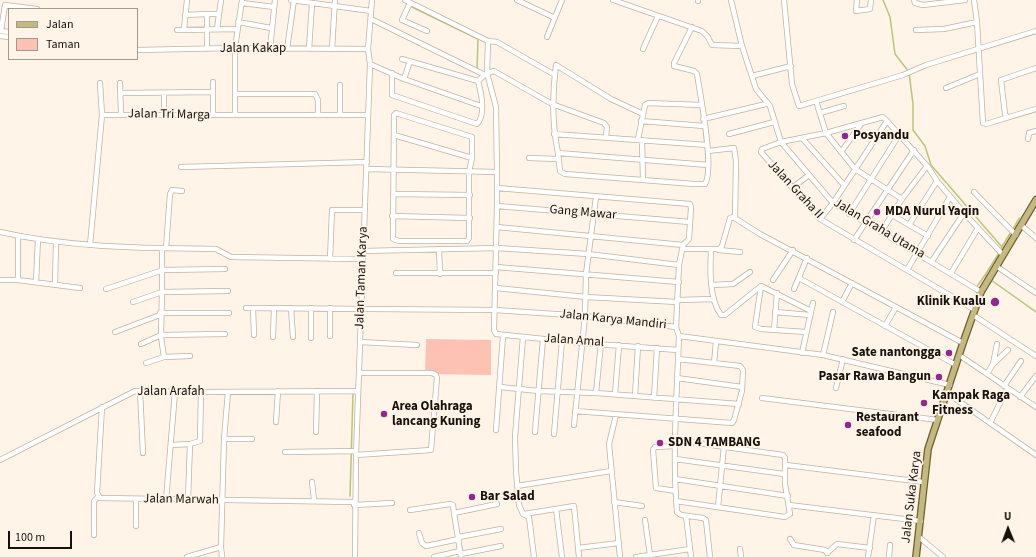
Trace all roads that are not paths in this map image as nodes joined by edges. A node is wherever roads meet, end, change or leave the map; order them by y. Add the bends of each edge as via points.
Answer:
1 (187, 0) edge
2 (221, 0) edge
3 (275, 0) edge
4 (291, 0) edge
5 (294, 0) edge
6 (335, 0) edge
7 (372, 0) edge
8 (405, 0) edge
9 (517, 0) edge
10 (562, 0) edge
11 (613, 0) edge
12 (731, 0) edge
13 (784, 0) edge
14 (857, 0) edge
15 (871, 0) edge
16 (914, 0) edge
17 (965, 0) edge
18 (974, 0) edge
19 (242, 2) edge
20 (314, 3) edge
21 (410, 3) junction
22 (334, 6) junction
23 (274, 7) junction
24 (28, 8) edge
25 (371, 10) junction
26 (207, 14) junction
27 (219, 14) junction
28 (185, 15) junction
29 (658, 16) junction
30 (555, 18) junction
31 (371, 19) junction
32 (238, 22) junction
33 (977, 22) junction
34 (692, 27) junction
35 (271, 28) junction
36 (217, 29) junction
37 (237, 29) junction
38 (177, 30) dead end
39 (184, 30) junction
40 (207, 30) junction
41 (916, 30) dead end
42 (426, 31) dead end
43 (1036, 31) edge
44 (8, 32) edge
45 (547, 37) dead end
46 (488, 41) junction
47 (742, 46) junction
48 (235, 48) junction
49 (980, 48) junction
50 (207, 49) junction
51 (270, 49) junction
52 (288, 49) junction
53 (309, 49) junction
54 (332, 49) junction
55 (368, 49) junction
56 (642, 49) dead end
57 (138, 50) edge
58 (402, 59) dead end
59 (410, 60) junction
60 (370, 64) junction
61 (791, 66) junction
62 (1036, 68) edge
63 (392, 73) junction
64 (486, 74) junction
65 (980, 74) junction
66 (555, 75) junction
67 (752, 76) junction
68 (404, 78) junction
69 (478, 81) junction
70 (212, 82) dead end
71 (100, 83) dead end
72 (120, 83) dead end
73 (340, 85) dead end
74 (946, 88) dead end
75 (213, 92) junction
76 (121, 93) junction
77 (164, 93) junction
78 (235, 94) junction
79 (816, 101) junction
80 (552, 104) junction
81 (766, 104) junction
82 (701, 105) junction
83 (481, 106) junction
84 (844, 106) dead end
85 (1036, 109) edge
86 (820, 113) junction
87 (102, 114) junction
88 (121, 114) junction
89 (164, 114) junction
90 (643, 114) junction
91 (213, 115) junction
92 (234, 115) junction
93 (318, 115) junction
94 (340, 115) junction
95 (368, 116) junction
96 (1007, 117) junction
97 (703, 119) junction
98 (641, 121) junction
99 (888, 121) junction
100 (774, 122) junction
101 (861, 124) junction
102 (704, 126) junction
103 (1036, 131) edge
104 (826, 133) junction
105 (554, 134) junction
106 (729, 134) dead end
107 (899, 134) junction
108 (394, 135) junction
109 (606, 137) junction
110 (802, 138) junction
111 (1028, 139) dead end
112 (640, 140) junction
113 (781, 142) junction
114 (707, 145) junction
115 (914, 150) junction
116 (708, 151) junction
117 (841, 152) junction
118 (558, 156) junction
119 (472, 158) junction
120 (529, 158) dead end
121 (643, 160) junction
122 (367, 162) junction
123 (708, 165) junction
124 (927, 166) junction
125 (181, 167) dead end
126 (367, 169) junction
127 (394, 169) junction
128 (855, 169) junction
129 (469, 172) junction
130 (497, 172) junction
131 (809, 175) junction
132 (871, 179) junction
133 (643, 180) junction
134 (937, 181) junction
135 (844, 185) junction
136 (499, 188) junction
137 (792, 188) junction
138 (887, 189) junction
139 (182, 191) dead end
140 (974, 192) dead end
141 (393, 194) junction
142 (470, 194) junction
143 (596, 197) junction
144 (950, 197) junction
145 (902, 199) junction
146 (1036, 200) edge
147 (833, 203) junction
148 (497, 206) junction
149 (365, 210) junction
150 (964, 213) junction
151 (593, 214) junction
152 (849, 214) junction
153 (392, 216) junction
154 (892, 216) junction
155 (470, 218) junction
156 (735, 218) junction
157 (820, 219) junction
158 (690, 222) junction
159 (865, 223) junction
160 (909, 225) junction
161 (1022, 226) junction
162 (497, 227) junction
163 (978, 228) junction
164 (0, 232) edge
165 (881, 232) junction
166 (590, 235) junction
167 (1016, 235) junction
168 (18, 236) junction
169 (928, 236) junction
170 (1036, 238) edge
171 (38, 239) junction
172 (854, 240) junction
173 (56, 242) junction
174 (90, 245) junction
175 (683, 247) junction
176 (164, 248) junction
177 (497, 248) junction
178 (439, 249) junction
179 (711, 250) junction
180 (719, 250) junction
181 (793, 250) junction
182 (363, 251) junction
183 (740, 252) dead end
184 (917, 253) junction
185 (588, 254) junction
186 (1003, 255) junction
187 (330, 258) junction
188 (807, 258) junction
189 (363, 259) junction
190 (932, 261) junction
191 (679, 264) junction
192 (996, 266) junction
193 (496, 267) junction
194 (163, 270) junction
195 (225, 270) dead end
196 (907, 270) junction
197 (750, 272) dead end
198 (396, 273) dead end
199 (496, 273) junction
200 (951, 273) junction
201 (440, 274) junction
202 (586, 274) junction
203 (799, 278) junction
204 (0, 280) edge
205 (18, 280) junction
206 (773, 280) dead end
207 (36, 282) junction
208 (679, 282) junction
209 (852, 283) junction
210 (55, 285) junction
211 (712, 285) junction
212 (761, 286) junction
213 (80, 288) dead end
214 (496, 288) junction
215 (794, 289) dead end
216 (106, 290) dead end
217 (228, 291) dead end
218 (162, 292) junction
219 (980, 292) junction
220 (777, 293) junction
221 (1036, 293) edge
222 (586, 297) junction
223 (714, 299) junction
224 (678, 301) junction
225 (133, 302) dead end
226 (813, 302) dead end
227 (842, 302) junction
228 (896, 307) junction
229 (246, 308) dead end
230 (254, 308) junction
231 (274, 308) junction
232 (291, 308) junction
233 (311, 308) junction
234 (330, 308) junction
235 (361, 308) junction
236 (495, 310) junction
237 (973, 311) junction
238 (775, 312) junction
239 (833, 312) dead end
240 (229, 313) dead end
241 (811, 313) junction
242 (160, 314) junction
243 (585, 316) junction
244 (885, 326) junction
245 (676, 327) junction
246 (774, 330) junction
247 (115, 332) dead end
248 (806, 332) junction
249 (225, 334) dead end
250 (161, 335) junction
251 (254, 335) dead end
252 (330, 336) dead end
253 (503, 336) junction
254 (679, 336) junction
255 (273, 337) dead end
256 (293, 337) dead end
257 (523, 337) junction
258 (311, 338) dead end
259 (543, 339) junction
260 (562, 341) junction
261 (360, 342) junction
262 (716, 342) junction
263 (962, 342) junction
264 (582, 343) junction
265 (601, 343) junction
266 (141, 344) dead end
267 (998, 344) dead end
268 (417, 345) dead end
269 (619, 345) junction
270 (638, 346) junction
271 (657, 348) junction
272 (678, 350) junction
273 (1008, 350) dead end
274 (802, 353) junction
275 (823, 355) junction
276 (190, 356) dead end
277 (959, 356) junction
278 (1036, 356) edge
279 (164, 357) junction
280 (678, 359) junction
281 (843, 359) junction
282 (1021, 361) dead end
283 (146, 363) dead end
284 (714, 363) junction
285 (993, 364) junction
286 (956, 365) junction
287 (359, 373) junction
288 (987, 374) junction
289 (1036, 376) edge
290 (677, 378) junction
291 (950, 385) junction
292 (1004, 386) junction
293 (500, 387) junction
294 (742, 387) junction
295 (836, 388) dead end
296 (518, 389) junction
297 (317, 390) junction
298 (140, 391) junction
299 (278, 391) junction
300 (358, 391) junction
301 (1006, 391) dead end
302 (175, 392) junction
303 (201, 392) junction
304 (228, 392) junction
305 (539, 392) junction
306 (558, 392) junction
307 (578, 393) junction
308 (596, 393) junction
309 (947, 393) junction
310 (615, 394) junction
311 (635, 396) junction
312 (1020, 397) junction
313 (654, 398) junction
314 (762, 398) dead end
315 (676, 400) junction
316 (739, 404) junction
317 (102, 407) junction
318 (1036, 407) edge
319 (575, 411) junction
320 (616, 415) junction
321 (675, 419) junction
322 (938, 420) junction
323 (276, 422) dead end
324 (990, 423) junction
325 (574, 425) dead end
326 (496, 430) dead end
327 (316, 432) dead end
328 (535, 432) dead end
329 (554, 434) dead end
330 (224, 439) junction
331 (252, 439) dead end
332 (675, 440) junction
333 (190, 444) junction
334 (172, 445) junction
335 (675, 446) junction
336 (724, 446) junction
337 (285, 452) dead end
338 (143, 453) dead end
339 (356, 453) junction
340 (1036, 455) edge
341 (675, 459) junction
342 (0, 460) edge
343 (786, 464) junction
344 (722, 466) junction
345 (611, 471) junction
346 (784, 474) junction
347 (675, 479) junction
348 (312, 482) dead end
349 (923, 482) junction
350 (517, 486) junction
351 (720, 486) junction
352 (676, 491) junction
353 (788, 496) junction
354 (98, 497) junction
355 (136, 499) junction
356 (188, 499) junction
357 (166, 500) junction
358 (314, 500) junction
359 (223, 501) junction
360 (676, 501) junction
361 (614, 502) junction
362 (392, 503) dead end
363 (354, 504) junction
364 (498, 504) dead end
365 (789, 505) junction
366 (642, 506) dead end
367 (718, 507) junction
368 (556, 509) junction
369 (410, 510) dead end
370 (454, 513) junction
371 (523, 514) junction
372 (686, 516) junction
373 (874, 516) junction
374 (645, 520) dead end
375 (921, 521) junction
376 (136, 526) dead end
377 (501, 529) dead end
378 (419, 533) dead end
379 (94, 535) dead end
380 (919, 537) junction
381 (459, 538) junction
382 (790, 539) dead end
383 (619, 543) junction
384 (890, 545) dead end
385 (501, 546) dead end
386 (221, 547) junction
387 (578, 548) junction
388 (870, 548) junction
389 (690, 549) junction
390 (740, 549) dead end
391 (461, 554) edge
392 (650, 555) junction
393 (828, 555) edge
394 (187, 557) edge
395 (222, 557) edge
396 (355, 557) edge
397 (434, 557) edge
398 (534, 557) edge
399 (562, 557) edge
400 (580, 557) edge
401 (620, 557) edge
402 (636, 557) edge
403 (691, 557) edge
404 (710, 557) edge
405 (741, 557) edge
406 (868, 557) edge
407 (889, 557) edge
408 (916, 557) edge
409 (943, 557) edge

1 - 28 street
2 - 27 street
3 - 23 street
4 - 5 street
5 - 20 street
5 - 52 street
6 - 22 street
7 - 25 street, Jalan Taman Karya
8 - 21 street
9 - 30 street
10 - 30 street
11 - 29 street
12 - 47 street
13 - 61 street
14 - 15 street via 856,11 870,9
16 - 17 street via 917,4 923,5
18 - 33 street
19 - 23 street
19 - 32 street
20 - 22 street
20 - 53 street
21 - 42 street via 402,20
21 - 46 street
22 - 25 street
22 - 54 street
23 - 35 street
24 - 44 street via 5,5 1,31
25 - 31 street, Jalan Taman Karya
26 - 27 street
26 - 28 street
26 - 40 street
27 - 36 street
28 - 39 street
29 - 34 street
29 - 56 street
30 - 45 street
31 - 55 street, Jalan Taman Karya
31 - 64 street
32 - 35 street
32 - 37 street
33 - 41 street via 944,29
33 - 49 street
34 - 47 street via 706,35 712,45
34 - 82 street via 674,66 696,72
35 - 51 street
36 - 37 street
36 - 40 street
37 - 48 street
38 - 39 street
39 - 40 street
40 - 50 street
43 - 49 street
46 - 64 street
46 - 66 street via 497,42
47 - 67 street
48 - 50 street, Jalan Kakap
48 - 51 street, Jalan Kakap
48 - 78 street
49 - 65 street
49 - 79 street via 903,75
50 - 57 street, Jalan Kakap
51 - 52 street, Jalan Kakap
52 - 53 street, Jalan Kakap
53 - 54 street, Jalan Kakap
54 - 55 street, Jalan Kakap
55 - 60 street, Jalan Taman Karya
58 - 59 street
59 - 68 street
59 - 69 street
60 - 63 street
60 - 95 street, Jalan Taman Karya
61 - 67 street
61 - 79 street via 792,84 799,106
62 - 96 street via 1001,80 1004,114
63 - 68 street
63 - 83 street via 390,93 393,96 474,124 480,119
64 - 69 street
64 - 80 street via 494,71
64 - 130 street via 496,107
65 - 74 street
65 - 96 street via 983,123
66 - 80 street
66 - 90 street via 556,65 611,99
67 - 81 street via 756,89
68 - 83 street
69 - 83 street
70 - 75 street
71 - 87 street
72 - 76 street
73 - 94 street
75 - 77 street
75 - 91 street
76 - 77 street
76 - 88 street
77 - 89 street
78 - 92 street
78 - 93 street via 315,94 318,100
79 - 86 street
80 - 105 street
80 - 109 street via 604,123 607,127
81 - 97 street
81 - 100 street via 770,106
82 - 90 street via 651,102 645,105
82 - 97 street
84 - 86 street
85 - 96 street
86 - 104 street
87 - 88 street, Jalan Tri Marga
87 - 174 street
88 - 89 street, Jalan Tri Marga
89 - 91 street, Jalan Tri Marga
90 - 98 street
91 - 92 street, Jalan Tri Marga
92 - 93 street, Jalan Tri Marga
93 - 94 street, Jalan Tri Marga
94 - 95 street, Jalan Tri Marga
95 - 122 street, Jalan Taman Karya
97 - 102 street
98 - 102 street
98 - 112 street
99 - 101 street, Jalan Graha II via 882,117
99 - 107 street
99 - 128 street
100 - 106 street
100 - 113 street
101 - 104 street, Jalan Graha II
101 - 117 street
102 - 114 street
103 - 111 street via 1029,133
104 - 110 street, Jalan Graha II
104 - 117 street
105 - 109 street
105 - 118 street
107 - 115 street
107 - 132 street
108 - 119 street
108 - 119 street via 394,115 398,112 471,136
108 - 127 street
109 - 112 street
110 - 113 street, Jalan Graha II
110 - 135 street
112 - 114 street
112 - 121 street
113 - 131 street, Jalan Graha Utama
113 - 137 street, Jalan Graha II via 760,151
114 - 116 street
115 - 124 street
115 - 138 street
116 - 123 street
116 - 156 street via 734,148
117 - 128 street
118 - 120 street
118 - 121 street
118 - 133 street via 563,174
119 - 129 street
121 - 123 street
121 - 133 street
122 - 125 street
122 - 126 street, Jalan Taman Karya
123 - 133 street via 708,179 704,184
124 - 134 street
124 - 145 street
126 - 127 street
126 - 149 street, Jalan Taman Karya
127 - 129 street
127 - 141 street
128 - 132 street
128 - 135 street
129 - 130 street
129 - 142 street
130 - 136 street
131 - 137 street
131 - 147 street, Jalan Graha Utama
132 - 138 street
132 - 152 street
134 - 144 street
134 - 160 street
135 - 147 street
136 - 143 street
136 - 148 street
137 - 157 street, Jalan Graha II
138 - 145 street
138 - 159 street
139 - 176 street via 172,190 170,194
140 - 167 street
141 - 142 street
141 - 153 street
142 - 155 street
143 - 151 street
143 - 158 street via 688,203 691,206
144 - 150 street
144 - 169 street
145 - 154 street
146 - 161 main road, Jalan Suka Karya
147 - 152 street, Jalan Graha Utama
147 - 157 street
148 - 151 street, Gang Mawar
148 - 162 street
149 - 182 street, Jalan Taman Karya
149 - 187 street via 332,210
150 - 163 street
150 - 190 street
151 - 158 street, Gang Mawar
151 - 166 street
152 - 159 street, Jalan Graha Utama
153 - 155 street
153 - 155 street via 392,238 399,241 465,241 469,239
154 - 160 street
154 - 165 street
156 - 180 street via 730,218
156 - 181 street
157 - 172 street, Jalan Graha II
158 - 175 street via 688,240
159 - 165 street, Jalan Graha Utama
159 - 172 street
160 - 169 street
161 - 167 main road, Jalan Suka Karya
161 - 170 street
162 - 166 street
162 - 177 street
163 - 186 street
163 - 200 street
164 - 168 street
165 - 184 street, Jalan Graha Utama
166 - 175 street
166 - 185 street
167 - 186 main road, Jalan Suka Karya
168 - 171 street
168 - 205 street
169 - 184 street
171 - 173 street
171 - 207 street
172 - 196 street, Jalan Graha II
173 - 174 street
173 - 210 street
174 - 176 street
175 - 179 street
175 - 191 street
176 - 187 street via 216,249 231,257
176 - 194 street
177 - 178 street
177 - 185 street
177 - 193 street
178 - 182 street
178 - 201 street
179 - 180 street
179 - 211 street
180 - 183 street
181 - 188 street
181 - 206 street
182 - 189 street, Jalan Taman Karya
184 - 190 street, Jalan Graha Utama
184 - 196 street
185 - 191 street
185 - 202 street
186 - 192 main road, Jalan Suka Karya
187 - 189 street
188 - 203 street
188 - 209 street
189 - 235 street, Jalan Taman Karya
190 - 200 street, Jalan Graha Utama
191 - 208 street
192 - 219 main road, Jalan Suka Karya
192 - 221 street
193 - 199 street
193 - 202 street
194 - 195 street
194 - 216 street
194 - 218 street
196 - 237 street, Jalan Graha II
197 - 211 street via 733,284
198 - 201 street
199 - 201 street
199 - 214 street
200 - 219 street, Jalan Graha Utama
202 - 208 street
202 - 222 street
203 - 215 street
203 - 227 street
204 - 205 street
205 - 207 street
207 - 210 street
208 - 224 street
209 - 227 street
209 - 228 street
210 - 213 street
211 - 223 street
212 - 220 street
212 - 223 street via 724,315 720,314
212 - 246 street via 755,327
214 - 222 street
214 - 236 street
217 - 218 street
218 - 225 street
218 - 242 street
219 - 237 main road, Jalan Suka Karya
220 - 238 street
220 - 241 street
222 - 224 street
222 - 243 street
223 - 224 street
224 - 245 street
226 - 241 street
227 - 244 street
228 - 244 street
228 - 263 street
229 - 230 street, Jalan Karya Mandiri
230 - 231 street, Jalan Karya Mandiri
230 - 251 street
231 - 232 street, Jalan Karya Mandiri
231 - 255 street
232 - 233 street, Jalan Karya Mandiri
232 - 256 street
233 - 234 street, Jalan Karya Mandiri
233 - 258 street
234 - 235 street, Jalan Karya Mandiri
234 - 252 street
235 - 236 street, Jalan Karya Mandiri
235 - 261 street, Jalan Taman Karya
236 - 243 street, Jalan Karya Mandiri
236 - 253 street via 494,332
237 - 263 main road, Jalan Suka Karya
237 - 278 street, Jalan Graha II
238 - 241 street
238 - 246 street
239 - 275 street
240 - 242 street
241 - 248 street
242 - 247 street
242 - 250 street
243 - 245 street, Jalan Karya Mandiri
243 - 264 street
244 - 286 street
245 - 254 street, Jalan Karya Mandiri
246 - 248 street
248 - 274 street
249 - 250 street
250 - 266 street
250 - 279 street
253 - 257 street, Jalan Amal
253 - 293 street
254 - 262 street, Jalan Karya Mandiri
254 - 272 street
257 - 259 street, Jalan Amal
257 - 296 street
259 - 260 street, Jalan Amal
259 - 305 street
260 - 264 street, Jalan Amal
260 - 306 street
261 - 268 street
261 - 287 street, Jalan Taman Karya
262 - 274 street, Jalan Karya Mandiri
262 - 284 street
263 - 277 main road, Jalan Suka Karya
264 - 265 street, Jalan Amal
264 - 307 street
265 - 269 street, Jalan Amal
265 - 308 street
267 - 285 street
269 - 270 street, Jalan Amal
269 - 310 street
270 - 271 street, Jalan Amal
270 - 311 street
271 - 272 street, Jalan Amal
271 - 313 street
272 - 280 street
273 - 285 street
274 - 275 street, Jalan Karya Mandiri
275 - 281 street, Jalan Karya Mandiri
276 - 279 street
277 - 286 main road, Jalan Suka Karya
277 - 288 street
279 - 283 street
280 - 284 street
280 - 290 street
281 - 291 street, Jalan Karya Mandiri
281 - 295 street
282 - 292 street
284 - 294 street via 742,367
285 - 288 street
286 - 291 main road, Jalan Suka Karya
287 - 300 street, Jalan Taman Karya
287 - 339 street via 432,373 437,378 431,450
288 - 292 street
289 - 312 street
290 - 294 street
290 - 315 street
291 - 309 main road, Jalan Suka Karya
292 - 312 street
293 - 296 street
293 - 326 street
294 - 316 street
296 - 305 street
296 - 350 street via 515,437
297 - 299 street, Jalan Arafah
297 - 300 street, Jalan Arafah
297 - 327 street
298 - 302 street, Jalan Arafah
298 - 317 street, Jalan Arafah via 132,392
298 - 338 street
299 - 304 street, Jalan Arafah
299 - 323 street
300 - 339 street, Jalan Taman Karya
301 - 324 street
302 - 303 street, Jalan Arafah
302 - 334 street
303 - 304 street, Jalan Arafah
303 - 333 street via 200,441
304 - 330 street
305 - 306 street
305 - 328 street
306 - 307 street
306 - 329 street
307 - 308 street
307 - 319 street
308 - 310 street
309 - 322 main road, Jalan Suka Karya
309 - 324 street
310 - 311 street
311 - 313 street
312 - 318 street
313 - 315 street
314 - 322 street
315 - 316 street
315 - 321 street
316 - 321 street via 734,420 730,423
317 - 342 street, Jalan Arafah
317 - 354 street
319 - 320 street
319 - 325 street
320 - 321 street
320 - 345 street via 609,444
321 - 332 street
322 - 349 main road, Jalan Suka Karya via 928,449
324 - 340 street
330 - 331 street
330 - 359 street
332 - 335 street
332 - 336 street
333 - 334 street
333 - 356 street
334 - 357 street
335 - 341 street
335 - 352 street via 655,447 653,450 656,488
336 - 343 street via 780,454 785,458
336 - 344 street
337 - 339 street
339 - 363 street, Jalan Taman Karya
341 - 344 street
341 - 347 street
343 - 346 street
343 - 349 street
344 - 346 street
344 - 351 street
345 - 350 street
345 - 361 street
346 - 353 street
347 - 351 street
347 - 352 street
348 - 358 street
349 - 375 main road, Jalan Suka Karya
350 - 371 street via 519,505
351 - 353 street
351 - 367 street
352 - 360 street
353 - 365 street
354 - 355 street, Jalan Marwah
354 - 379 street via 94,501
355 - 357 street, Jalan Marwah
355 - 376 street
356 - 357 street, Jalan Marwah
356 - 359 street, Jalan Marwah
358 - 359 street, Jalan Marwah
358 - 363 street, Jalan Marwah
359 - 386 street
360 - 367 street
360 - 372 street via 678,514
361 - 366 street
361 - 383 street
362 - 363 street, Jalan Marwah
363 - 396 street, Jalan Taman Karya
364 - 370 street
365 - 367 street via 790,514 785,517
365 - 373 street
368 - 371 street
368 - 387 street via 574,506
368 - 399 street
369 - 370 street via 450,504 453,505
370 - 381 street
371 - 398 street via 528,517
372 - 389 street
372 - 404 street via 706,520
373 - 375 street
373 - 388 street
374 - 392 street
375 - 380 main road, Jalan Suka Karya
377 - 381 street
378 - 381 street via 422,543 426,546
380 - 408 main road, Jalan Suka Karya
380 - 409 street
381 - 391 street
382 - 393 street via 794,545 825,550
383 - 387 street
383 - 401 street
384 - 407 street
385 - 391 street
386 - 394 street
386 - 395 street
387 - 400 street
388 - 393 street via 837,544
388 - 406 street
389 - 392 street
389 - 403 street
390 - 405 street
391 - 397 street
392 - 402 street

